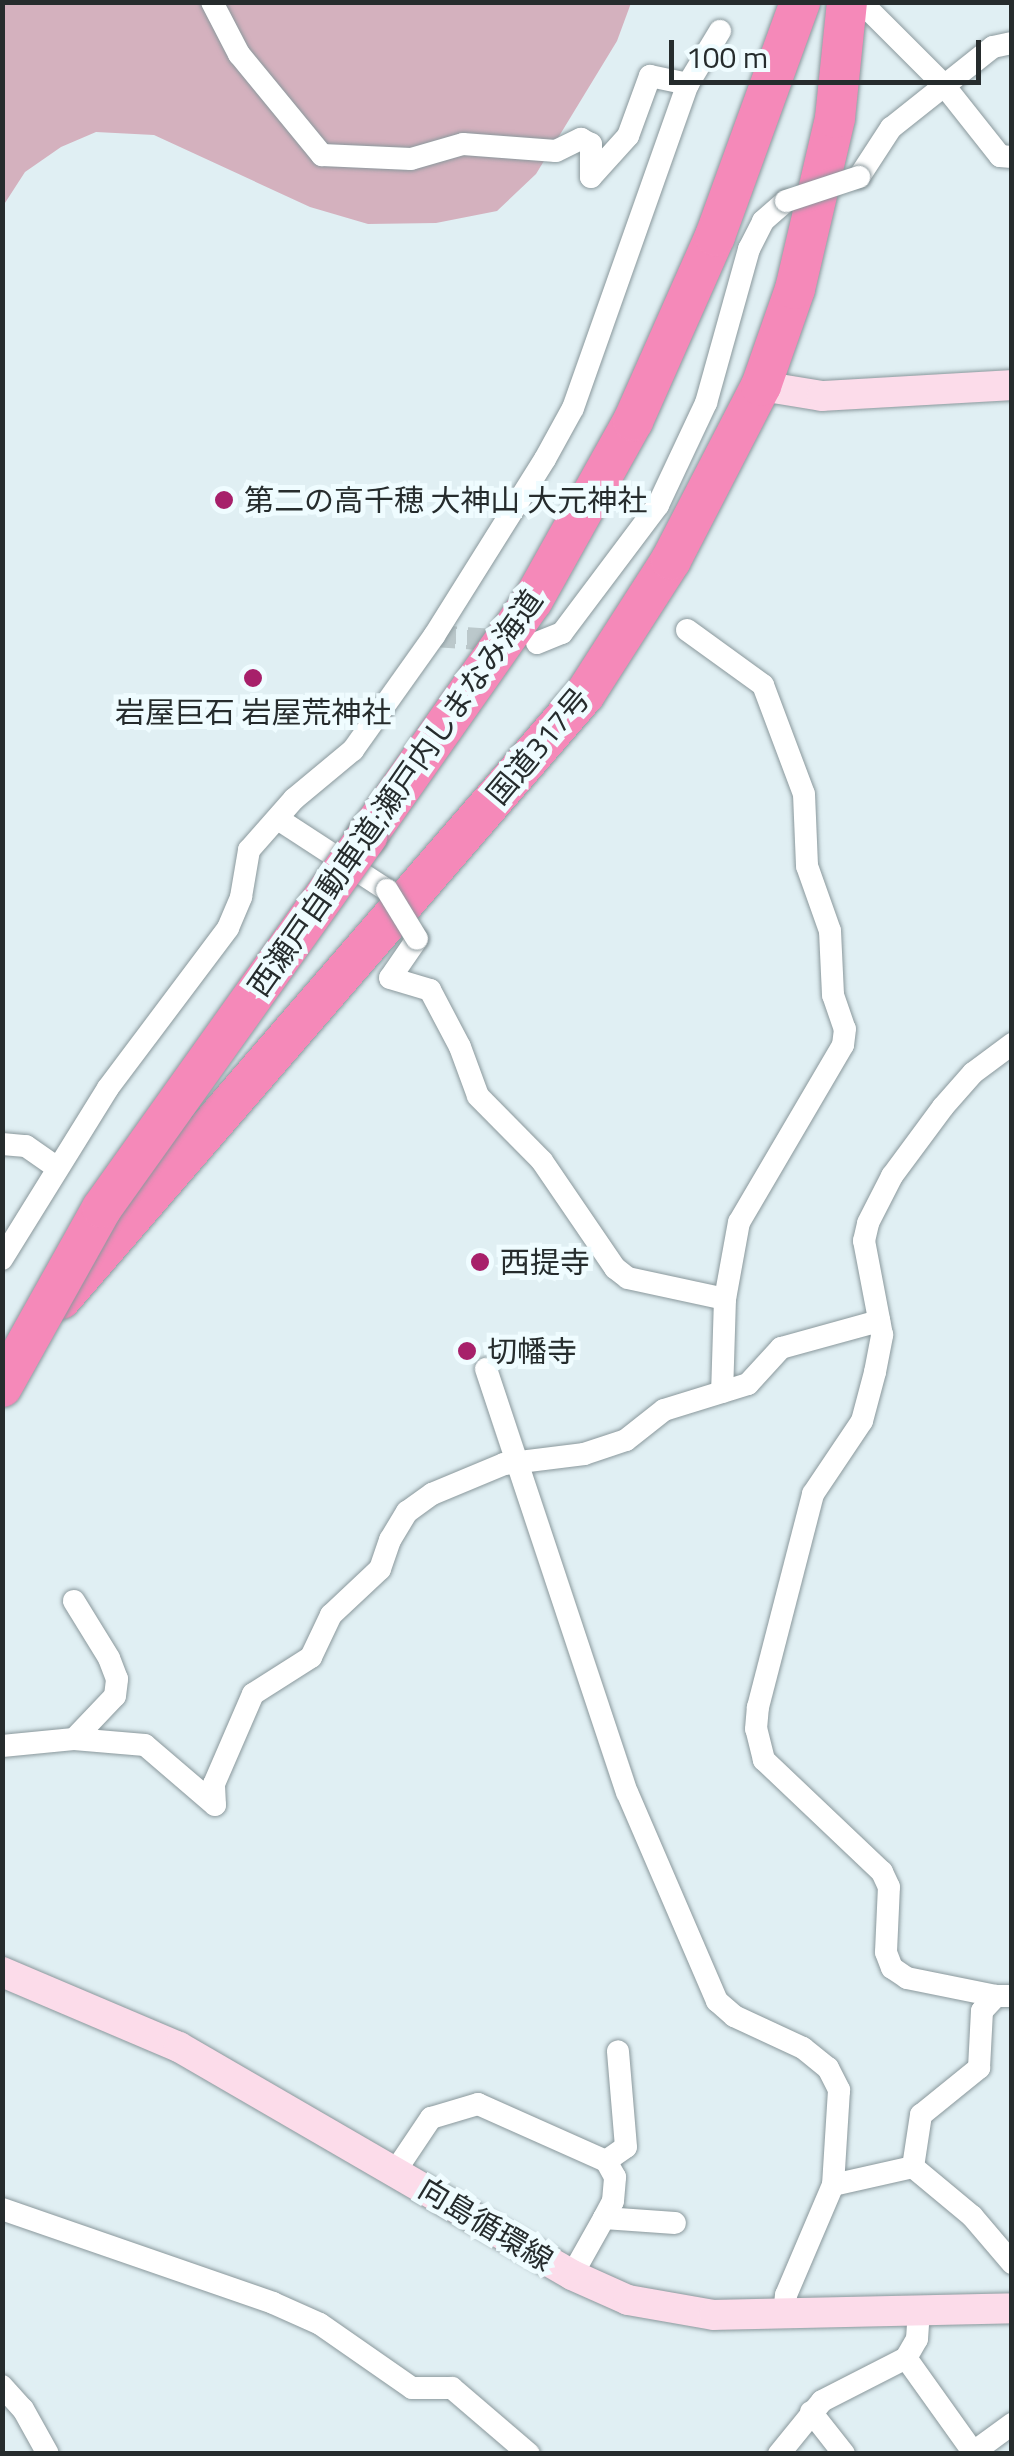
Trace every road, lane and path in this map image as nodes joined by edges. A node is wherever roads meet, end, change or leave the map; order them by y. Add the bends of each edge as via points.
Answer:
1 (212, 2) edge
2 (847, 2) edge
3 (861, 2) edge
4 (796, 16) edge
5 (720, 31) dead end
6 (1012, 42) edge
7 (688, 84) junction
8 (944, 84) junction
9 (1012, 157) edge
10 (761, 386) junction
11 (1012, 386) edge
12 (687, 630) dead end
13 (537, 643) tunnel mouth
14 (278, 819) junction
15 (1012, 1044) edge
16 (2, 1144) edge
17 (57, 1168) junction
18 (2, 1259) edge
19 (725, 1299) junction
20 (879, 1320) junction
21 (2, 1366) edge
22 (486, 1369) dead end
23 (2, 1387) edge
24 (722, 1392) junction
25 (517, 1462) junction
26 (74, 1601) dead end
27 (74, 1740) junction
28 (2, 1746) edge
29 (2, 1972) edge
30 (1004, 1996) edge
31 (618, 2051) dead end
32 (606, 2160) junction
33 (912, 2168) junction
34 (396, 2170) junction
35 (833, 2184) junction
36 (2, 2209) edge
37 (604, 2218) junction
38 (676, 2224) dead end
39 (1012, 2263) edge
40 (572, 2275) junction
41 (1012, 2308) edge
42 (919, 2310) junction
43 (784, 2314) junction
44 (906, 2358) junction
45 (2, 2386) edge
46 (810, 2412) junction
47 (1012, 2424) edge
48 (972, 2452) edge
49 (48, 2454) edge
50 (529, 2454) edge
51 (780, 2454) edge
52 (844, 2454) edge

1 - 7 street via 238,54 322,155 411,158 463,144 556,151 582,139 591,144 591,177 628,136 650,76
2 - 10 highway, 国道317号 via 835,118 816,207
3 - 8 street
4 - 23 highway, 西瀬戸自動車道;瀬戸内しまなみ海道, bridge via 678,329 617,452 485,674 112,1194
5 - 7 street
6 - 8 street via 993,46
7 - 14 street via 564,425 434,636 353,750
8 - 9 street via 1000,156
8 - 13 street, bridge via 891,128 859,177 786,201 763,222 749,249 706,402 658,505 562,633
10 - 11 main road via 822,396
10 - 21 highway, 国道317号 via 671,560 585,694
12 - 19 street via 763,684 804,794 807,866 830,931 833,995 845,1029 843,1046 738,1222
14 - 17 street via 250,850 242,897 228,928
14 - 19 street, bridge via 387,890 418,940 390,978 430,990 478,1096 542,1160 614,1268 628,1278
15 - 20 street via 972,1073 942,1107 892,1176 868,1223 864,1240
16 - 17 street via 26,1146
17 - 18 street
19 - 24 street
20 - 24 street via 780,1348 748,1384
20 - 30 street via 882,1335 862,1421 814,1494 756,1729 764,1760 882,1872 889,1886 886,1952 892,1968 908,1978
22 - 25 street
24 - 25 street via 664,1410 626,1440 584,1454
25 - 27 street via 432,1494 407,1512 380,1570 331,1615 311,1657 253,1694 214,1784 216,1805 145,1745
25 - 35 street via 627,1792 717,2001 734,2016 803,2048 828,2068 839,2090
26 - 27 street via 117,1679 115,1696
27 - 28 street
29 - 34 main road, 向島循環線 via 180,2047
30 - 33 street via 982,2011 980,2068 921,2115
31 - 32 street via 626,2147
32 - 34 street via 478,2104 431,2118
32 - 37 street via 615,2177
33 - 35 street
33 - 39 street via 972,2216
34 - 40 main road, 向島循環線
35 - 43 street
36 - 50 street via 320,2324 412,2388 452,2388
37 - 38 street
37 - 40 street
40 - 43 main road, 向島循環線 via 628,2300 714,2315
41 - 42 main road, 向島循環線
42 - 43 main road, 向島循環線
42 - 44 street via 917,2339
44 - 46 street
44 - 48 street
45 - 49 street
46 - 51 street
46 - 52 street
47 - 48 street

